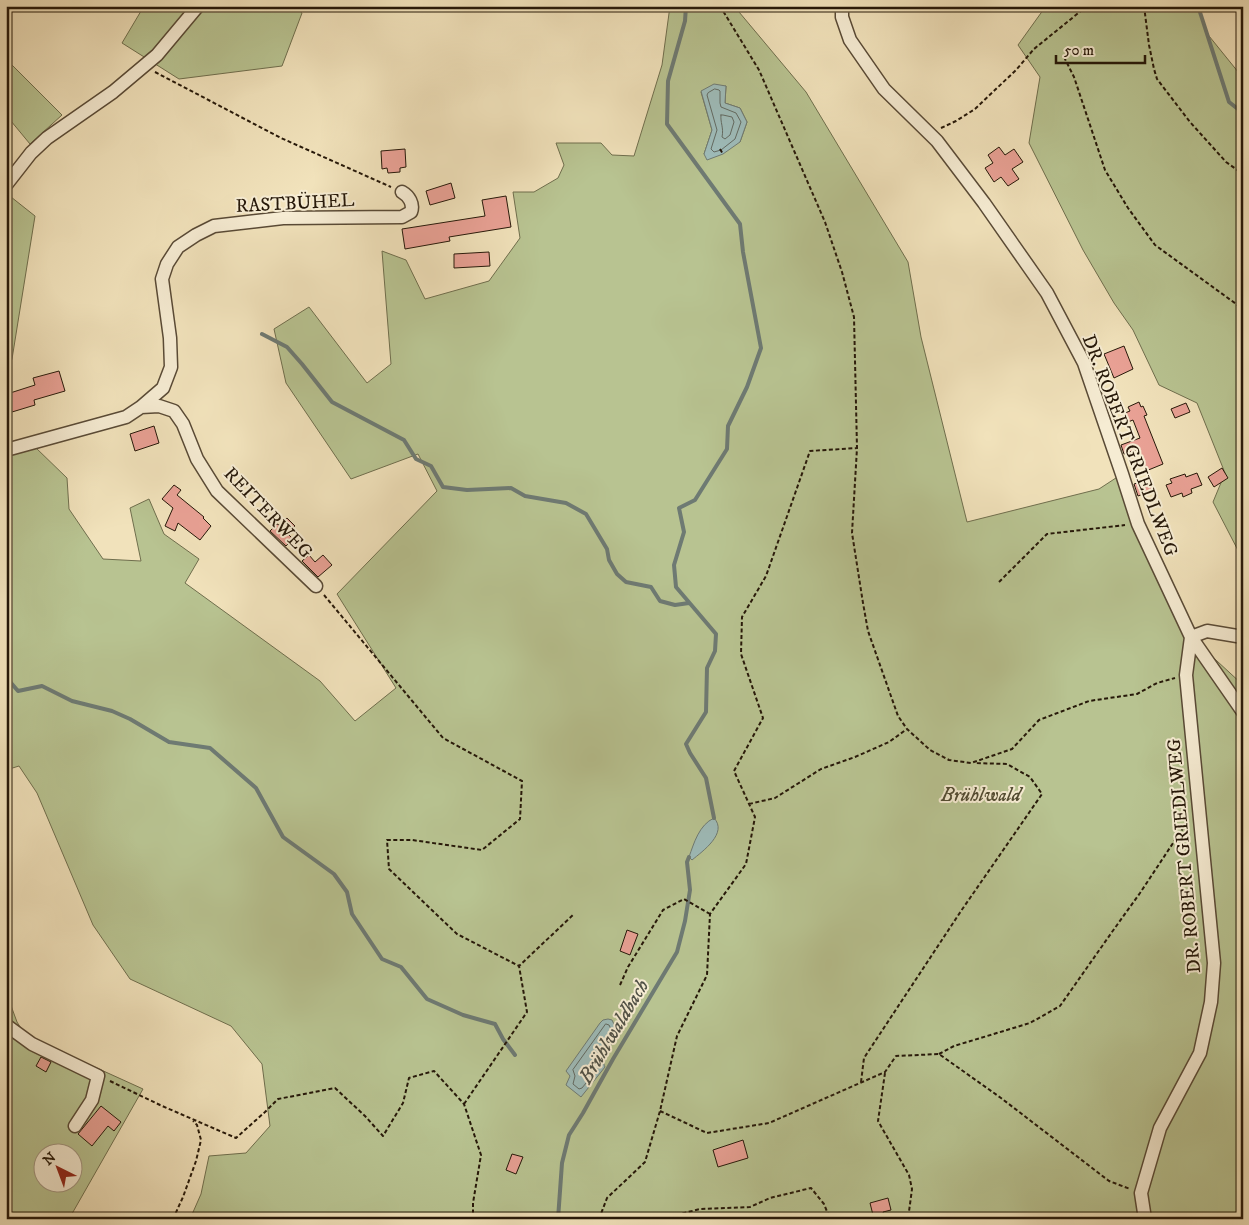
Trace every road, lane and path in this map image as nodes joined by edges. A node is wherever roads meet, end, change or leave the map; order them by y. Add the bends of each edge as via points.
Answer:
1 (198, 6) edge
2 (720, 6) edge
3 (842, 6) edge
4 (1087, 6) edge
5 (1144, 6) edge
6 (1064, 57) dead end
7 (144, 66) junction
8 (930, 133) junction
9 (720, 149) dead end
10 (723, 154) dead end
11 (1243, 174) edge
12 (6, 185) edge
13 (402, 192) joint
14 (1243, 309) edge
15 (141, 407) junction
16 (857, 448) junction
17 (6, 450) edge
18 (1138, 524) junction
19 (998, 582) dead end
20 (316, 586) joint
21 (1243, 637) edge
22 (1191, 638) junction
23 (1186, 676) junction
24 (1243, 712) edge
25 (907, 729) junction
26 (972, 763) junction
27 (1198, 798) junction
28 (750, 804) junction
29 (574, 914) dead end
30 (710, 914) junction
31 (520, 966) junction
32 (620, 985) dead end
33 (6, 1025) edge
34 (939, 1054) junction
35 (885, 1072) junction
36 (98, 1076) junction
37 (861, 1082) junction
38 (464, 1104) junction
39 (660, 1111) junction
40 (191, 1119) junction
41 (75, 1126) dead end
42 (1141, 1193) junction
43 (173, 1219) edge
44 (473, 1219) edge
45 (599, 1219) edge
46 (670, 1219) edge
47 (830, 1219) edge
48 (908, 1219) edge
49 (1145, 1219) edge

1 - 7 street via 157,56
2 - 16 path via 759,70 825,222 842,272 854,316
3 - 8 street, DR. ROBERT GRIEDLWEG via 842,17 850,40 884,89
4 - 8 path via 1034,49 976,109
5 - 11 path via 1157,79 1226,162
6 - 14 path via 1074,77 1105,170 1128,208 1155,245
7 - 12 street via 47,138
7 - 13 path via 281,138
8 - 18 street, DR. ROBERT GRIEDLWEG via 989,211 1057,311 1084,363
9 - 10 path
13 - 15 street, RASTBÜHEL via 410,198 412,209 402,217 283,218 214,226 178,247 162,279 171,367 163,388
15 - 17 street, RASTBÜHEL via 126,417
15 - 20 street, REITERWEG via 158,406 174,411 217,491
16 - 25 path via 852,532 863,603 868,631 898,716
16 - 28 path via 810,451 766,576 742,616 740,654 763,718 734,771
18 - 19 path via 1048,534
18 - 22 street, DR. ROBERT GRIEDLWEG
20 - 31 path via 443,738 522,782 520,819 482,850 412,840 387,840 389,869 436,915 457,934
21 - 22 street via 1207,632
22 - 23 street, DR. ROBERT GRIEDLWEG
22 - 24 street
23 - 26 path via 1158,683 1136,694 1090,701 1038,720 1012,749
23 - 27 street, DR. ROBERT GRIEDLWEG
25 - 26 path via 930,750 949,760
25 - 28 path via 889,742 821,769 775,798
26 - 37 path via 1007,764 1030,777 1042,794 864,1058
27 - 34 path via 1186,824 1145,886 1060,1006 1030,1023 954,1046
27 - 42 street, DR. ROBERT GRIEDLWEG via 1214,963 1212,1002 1200,1053 1160,1128
28 - 30 path via 756,817 746,864
29 - 31 path
30 - 32 path via 684,899 663,910
30 - 39 path via 707,975 677,1036
31 - 38 path via 527,1012
33 - 36 street via 32,1044
34 - 35 path via 896,1056
34 - 42 path via 1109,1181
35 - 37 path
35 - 48 path via 878,1121 908,1175 912,1189
36 - 40 path
36 - 41 street via 92,1100
37 - 39 path via 768,1123 708,1132
38 - 40 path via 434,1071 409,1078 403,1103 383,1136 335,1088 278,1099 236,1138
38 - 44 path via 481,1155
39 - 45 path via 646,1162 607,1198
40 - 43 path via 201,1140
42 - 49 street, DR. ROBERT GRIEDLWEG
46 - 47 path via 700,1209 750,1207 770,1198 811,1188 824,1204

